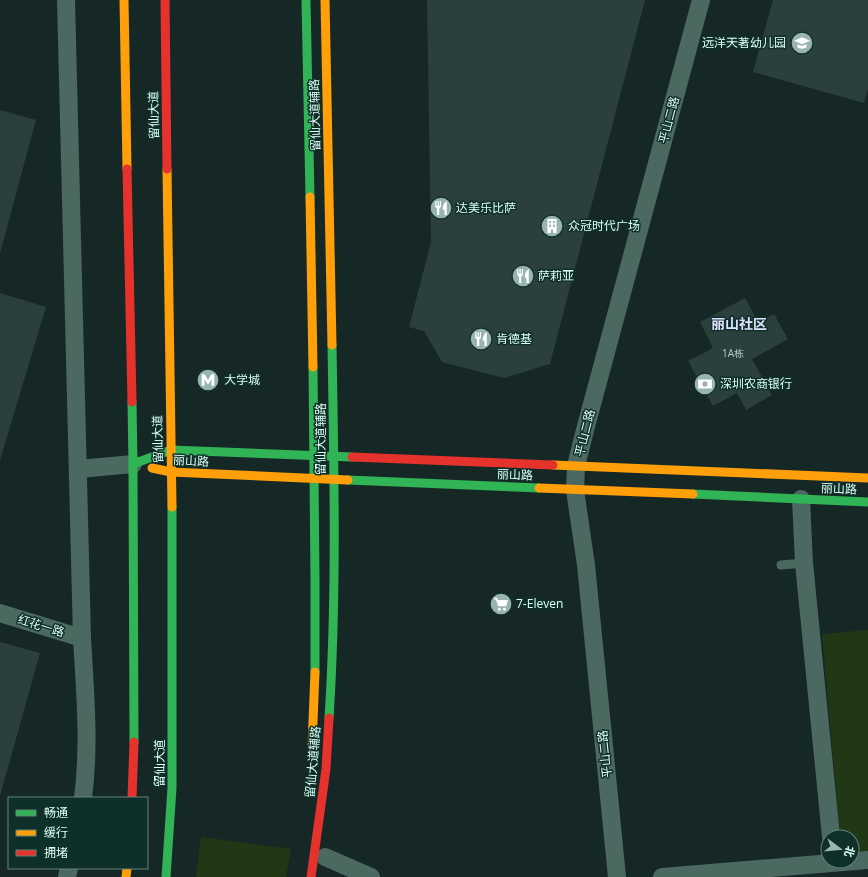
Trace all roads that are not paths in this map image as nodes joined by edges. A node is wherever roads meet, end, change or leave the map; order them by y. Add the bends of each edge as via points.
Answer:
1 (66, 0) edge
2 (124, 0) edge
3 (165, 0) edge
4 (306, 0) edge
5 (325, 0) edge
6 (701, 0) edge
7 (171, 450) junction
8 (314, 455) junction
9 (333, 456) junction
10 (132, 464) junction
11 (576, 466) junction
12 (79, 469) junction
13 (171, 472) junction
14 (868, 478) edge
15 (314, 479) junction
16 (333, 479) junction
17 (575, 490) junction
18 (801, 499) junction
19 (868, 502) edge
20 (804, 563) junction
21 (780, 565) dead end
22 (0, 613) edge
23 (82, 638) junction
24 (311, 755) dead end
25 (82, 797) edge
26 (132, 797) edge
27 (831, 829) edge
28 (325, 857) dead end
29 (820, 863) edge
30 (166, 877) edge
31 (311, 877) edge
32 (371, 877) edge
33 (617, 877) edge
34 (662, 877) edge

1 - 12 street
2 - 10 main road
3 - 7 main road, 留仙大道
4 - 8 main road, 留仙大道辅路
5 - 9 main road, 留仙大道辅路
6 - 11 street, 平山二路
7 - 8 main road, 丽山路
7 - 10 main road, 丽山路
7 - 13 main road, 留仙大道
8 - 9 main road, 丽山路
8 - 15 main road, 留仙大道辅路
9 - 11 main road, 丽山路
9 - 16 main road, 留仙大道辅路
10 - 12 street
10 - 13 main road, 丽山路
10 - 26 main road
11 - 14 main road, 丽山路
11 - 17 street, 平山二路
12 - 23 street
13 - 15 main road, 丽山路
13 - 30 main road, 留仙大道 via 172,788
15 - 16 main road, 丽山路
15 - 24 main road, 留仙大道辅路
16 - 17 main road, 丽山路
16 - 31 main road, 留仙大道辅路 via 331,679 326,769
17 - 18 main road, 丽山路
17 - 33 street, 平山二路 via 586,565
18 - 19 main road, 丽山路
18 - 20 street
20 - 21 lane
20 - 27 street
22 - 23 street, 红花一路
23 - 25 street via 87,724 86,775
28 - 32 street
29 - 34 street

